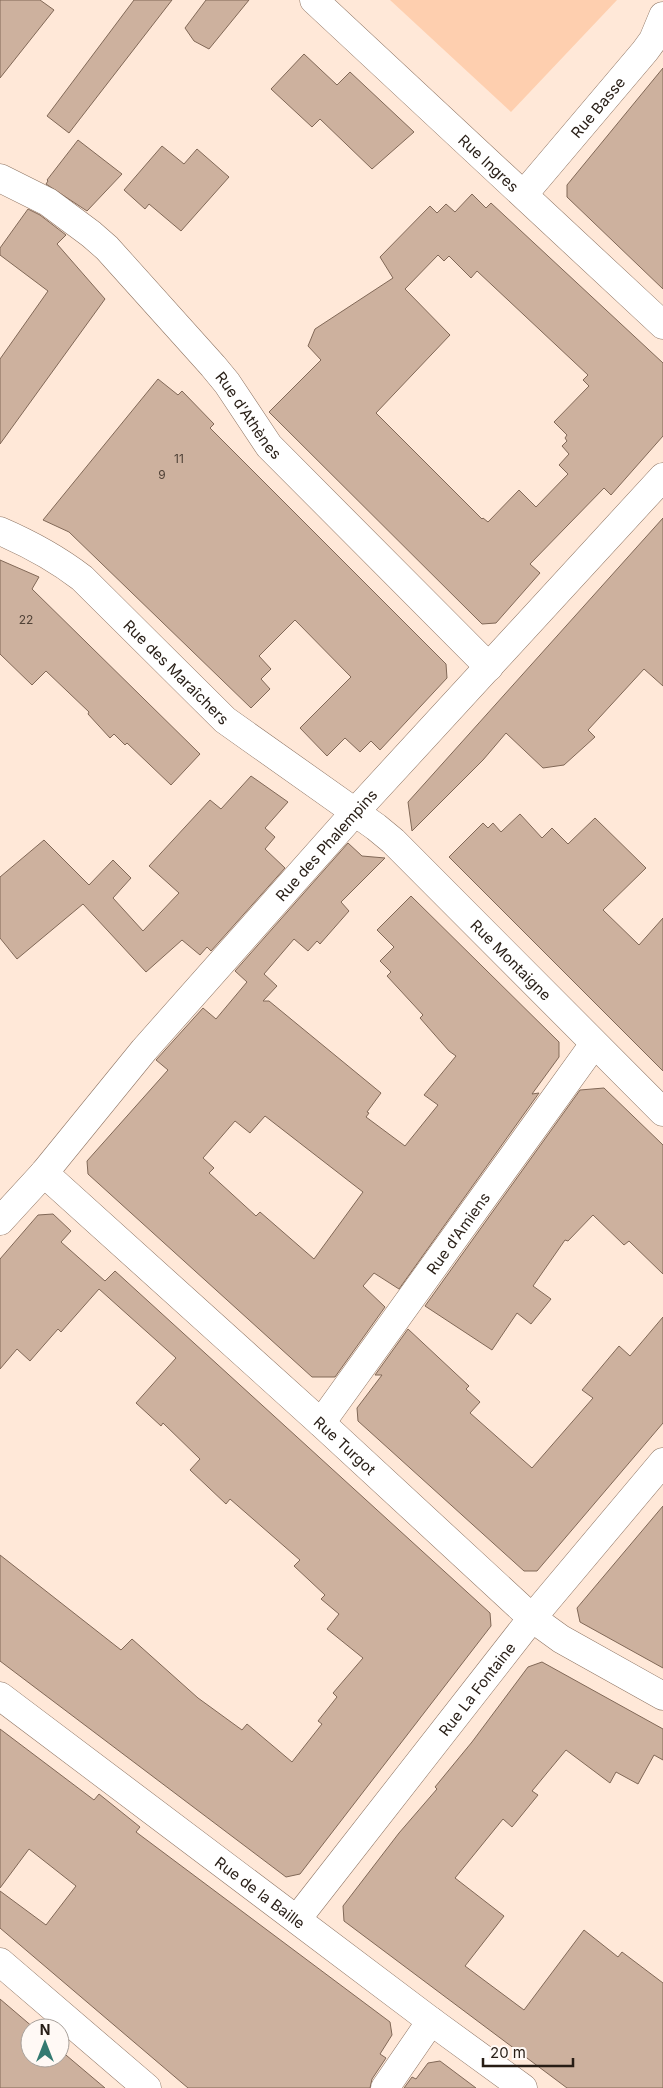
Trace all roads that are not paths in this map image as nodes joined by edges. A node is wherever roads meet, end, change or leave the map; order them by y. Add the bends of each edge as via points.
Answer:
1 (314, 0) edge
2 (663, 16) edge
3 (0, 178) edge
4 (524, 194) junction
5 (663, 325) edge
6 (663, 477) edge
7 (0, 531) edge
8 (489, 666) junction
9 (355, 812) junction
10 (594, 1044) junction
11 (663, 1112) edge
12 (44, 1173) junction
13 (0, 1221) edge
14 (321, 1424) junction
15 (663, 1462) edge
16 (532, 1618) junction
17 (0, 1696) edge
18 (663, 1696) edge
19 (297, 1919) junction
20 (0, 1962) edge
21 (431, 2021) junction
22 (147, 2088) edge
23 (385, 2088) edge
24 (522, 2088) edge

1 - 4 street, Rue Ingres
2 - 4 street, Rue Basse via 645,51
3 - 8 street, Rue d'Athènes via 61,210 106,248 222,377 269,446
4 - 5 street, Rue Ingres
6 - 8 street, Rue des Phalempins
7 - 9 street, Rue des Maraîchers via 50,554 67,566 225,720
8 - 9 street, Rue des Phalempins
9 - 10 street, Rue Montaigne via 393,842
9 - 12 street, Rue des Phalempins via 144,1050
10 - 11 street, Rue Montaigne
10 - 14 street, Rue d'Amiens
12 - 13 street, Rue des Phalempins
12 - 14 street, Rue Turgot
14 - 16 street, Rue Turgot
15 - 16 street, Rue La Fontaine
16 - 18 street, Rue Turgot via 561,1639
16 - 19 street, Rue La Fontaine
17 - 19 street, Rue de la Baille
19 - 21 street, Rue de la Baille
20 - 22 street
21 - 23 street
21 - 24 street, Rue de la Baille

